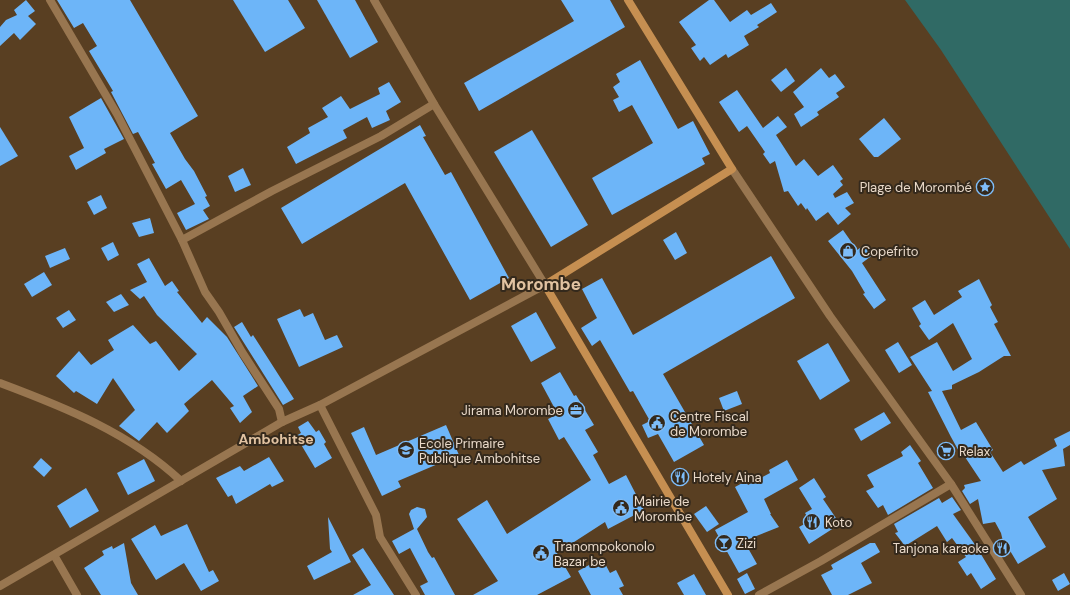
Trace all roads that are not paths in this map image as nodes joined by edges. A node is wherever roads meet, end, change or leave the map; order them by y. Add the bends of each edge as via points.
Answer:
1 (50, 0) edge
2 (374, 0) edge
3 (628, 0) edge
4 (434, 104) junction
5 (732, 169) junction
6 (182, 240) junction
7 (544, 285) junction
8 (0, 383) edge
9 (320, 405) junction
10 (282, 422) junction
11 (181, 481) junction
12 (951, 484) junction
13 (54, 555) junction
14 (0, 586) edge
15 (77, 595) edge
16 (416, 595) edge
17 (728, 595) edge
18 (759, 595) edge
19 (1021, 595) edge

1 - 6 street via 117,114
2 - 4 street
3 - 5 street
4 - 6 street via 381,136
4 - 7 street
5 - 7 street
5 - 12 street via 830,316
6 - 10 street via 205,292 279,409
7 - 9 street
7 - 17 street
8 - 11 street via 102,426 162,462
9 - 10 street
9 - 16 street via 376,515 380,537
10 - 11 street
11 - 13 street
12 - 18 street
12 - 19 street
13 - 14 street
13 - 15 street

